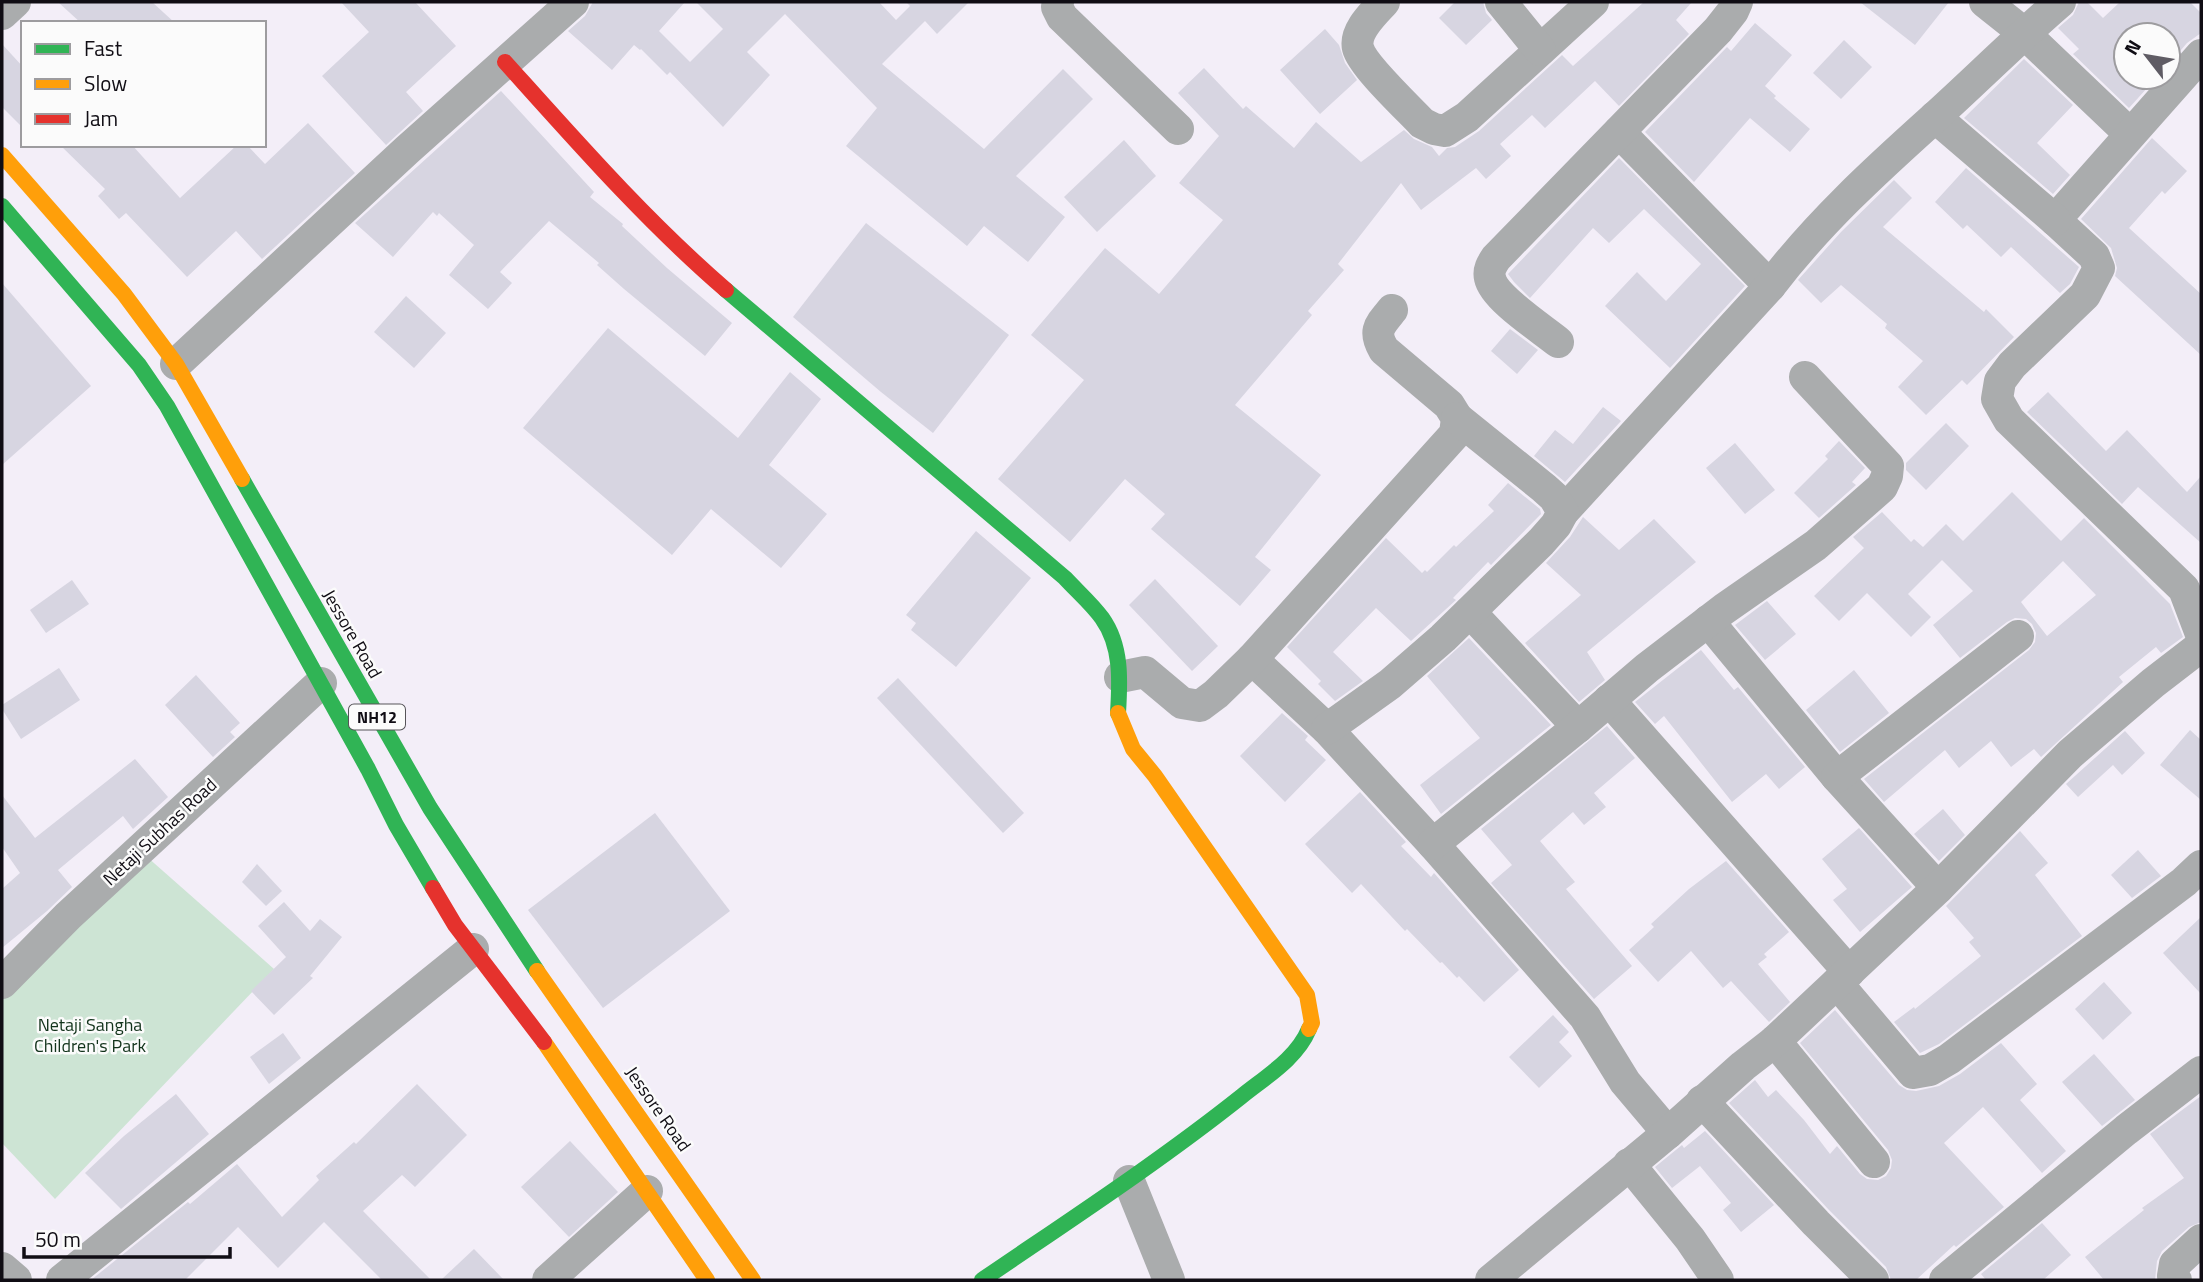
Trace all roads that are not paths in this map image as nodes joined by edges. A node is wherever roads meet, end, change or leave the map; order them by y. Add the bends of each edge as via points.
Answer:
1 (15, 2) edge
2 (573, 2) edge
3 (1058, 2) edge
4 (1384, 2) edge
5 (1502, 2) edge
6 (1593, 2) edge
7 (1737, 2) edge
8 (1985, 2) edge
9 (2060, 2) edge
10 (2, 14) edge
11 (2024, 33) junction
12 (1540, 50) junction
13 (2201, 55) edge
14 (505, 62) junction
15 (1935, 117) junction
16 (1178, 129) dead end
17 (1619, 132) junction
18 (2130, 134) junction
19 (2, 155) edge
20 (2, 206) edge
21 (2055, 220) junction
22 (1770, 286) junction
23 (1392, 310) dead end
24 (1558, 342) dead end
25 (176, 364) junction
26 (1805, 377) dead end
27 (1457, 418) junction
28 (1563, 512) junction
29 (1470, 612) junction
30 (1708, 621) junction
31 (2201, 634) edge
32 (2018, 636) dead end
33 (2201, 646) edge
34 (1252, 659) junction
35 (1120, 677) junction
36 (321, 683) junction
37 (1609, 700) junction
38 (1578, 727) junction
39 (1328, 729) junction
40 (1837, 777) junction
41 (1433, 844) junction
42 (2200, 869) edge
43 (1938, 888) junction
44 (473, 949) junction
45 (1843, 977) junction
46 (2, 983) edge
47 (1775, 1041) junction
48 (2201, 1072) edge
49 (1702, 1101) junction
50 (1668, 1133) junction
51 (1874, 1162) dead end
52 (1629, 1164) junction
53 (1129, 1181) junction
54 (647, 1191) junction
55 (2201, 1240) edge
56 (2, 1268) edge
57 (16, 1280) edge
58 (62, 1280) edge
59 (548, 1280) edge
60 (707, 1280) edge
61 (753, 1280) edge
62 (982, 1280) edge
63 (1169, 1280) edge
64 (1491, 1280) edge
65 (1718, 1280) edge
66 (1873, 1280) edge
67 (1945, 1280) edge
68 (2176, 1280) edge

1 - 10 street
2 - 14 street
3 - 16 street via 1062,17
4 - 12 street via 1368,19 1358,47 1422,123 1434,129 1445,131 1467,117
5 - 12 street
6 - 12 street
7 - 17 street via 1718,30
8 - 11 street
9 - 11 street
11 - 15 street
11 - 18 street
13 - 18 street
14 - 25 street
14 - 35 main road via 681,251 1065,578 1103,618 1116,648
15 - 21 street
15 - 22 street via 1829,215
17 - 22 street
17 - 24 street via 1489,269 1496,291
18 - 21 street
19 - 25 main road, Jessore Road / NH12 via 124,294
20 - 36 main road, NH12 via 167,405
21 - 31 street via 2094,256 2099,268 2085,295 2006,373 1997,399 2009,420 2184,589
22 - 28 street
23 - 27 street via 1379,326 1378,340 1384,350 1449,405
25 - 61 main road, Jessore Road / NH12 via 430,808 505,924
26 - 30 street via 1888,466 1887,476 1882,487 1816,545
27 - 28 street via 1544,488
27 - 34 street via 1455,433 1437,456
28 - 29 street via 1541,542
29 - 38 street
29 - 39 street via 1419,661
30 - 37 street
30 - 40 street
32 - 40 street
33 - 43 street via 2070,754
34 - 35 street via 1200,706 1182,703 1145,672
34 - 39 street
35 - 53 main road via 1118,716 1133,748 1307,995 1312,1023 1303,1044 1287,1060
36 - 44 main road, NH12 via 396,825
36 - 46 street, Netaji Subhas Road via 68,916
37 - 38 street
37 - 45 street
38 - 41 street
39 - 41 street
40 - 43 street
41 - 50 street via 1586,1017 1625,1082
42 - 45 street via 1930,1070 1913,1073
43 - 45 street
44 - 54 main road, NH12 via 555,1056
44 - 58 street
45 - 47 street
47 - 49 street
47 - 51 street
48 - 67 street
49 - 50 street
49 - 66 street
50 - 52 street
52 - 64 street
52 - 65 street
53 - 62 main road
53 - 63 street
54 - 59 street
54 - 60 main road, NH12
55 - 68 street via 2175,1264
56 - 57 street

